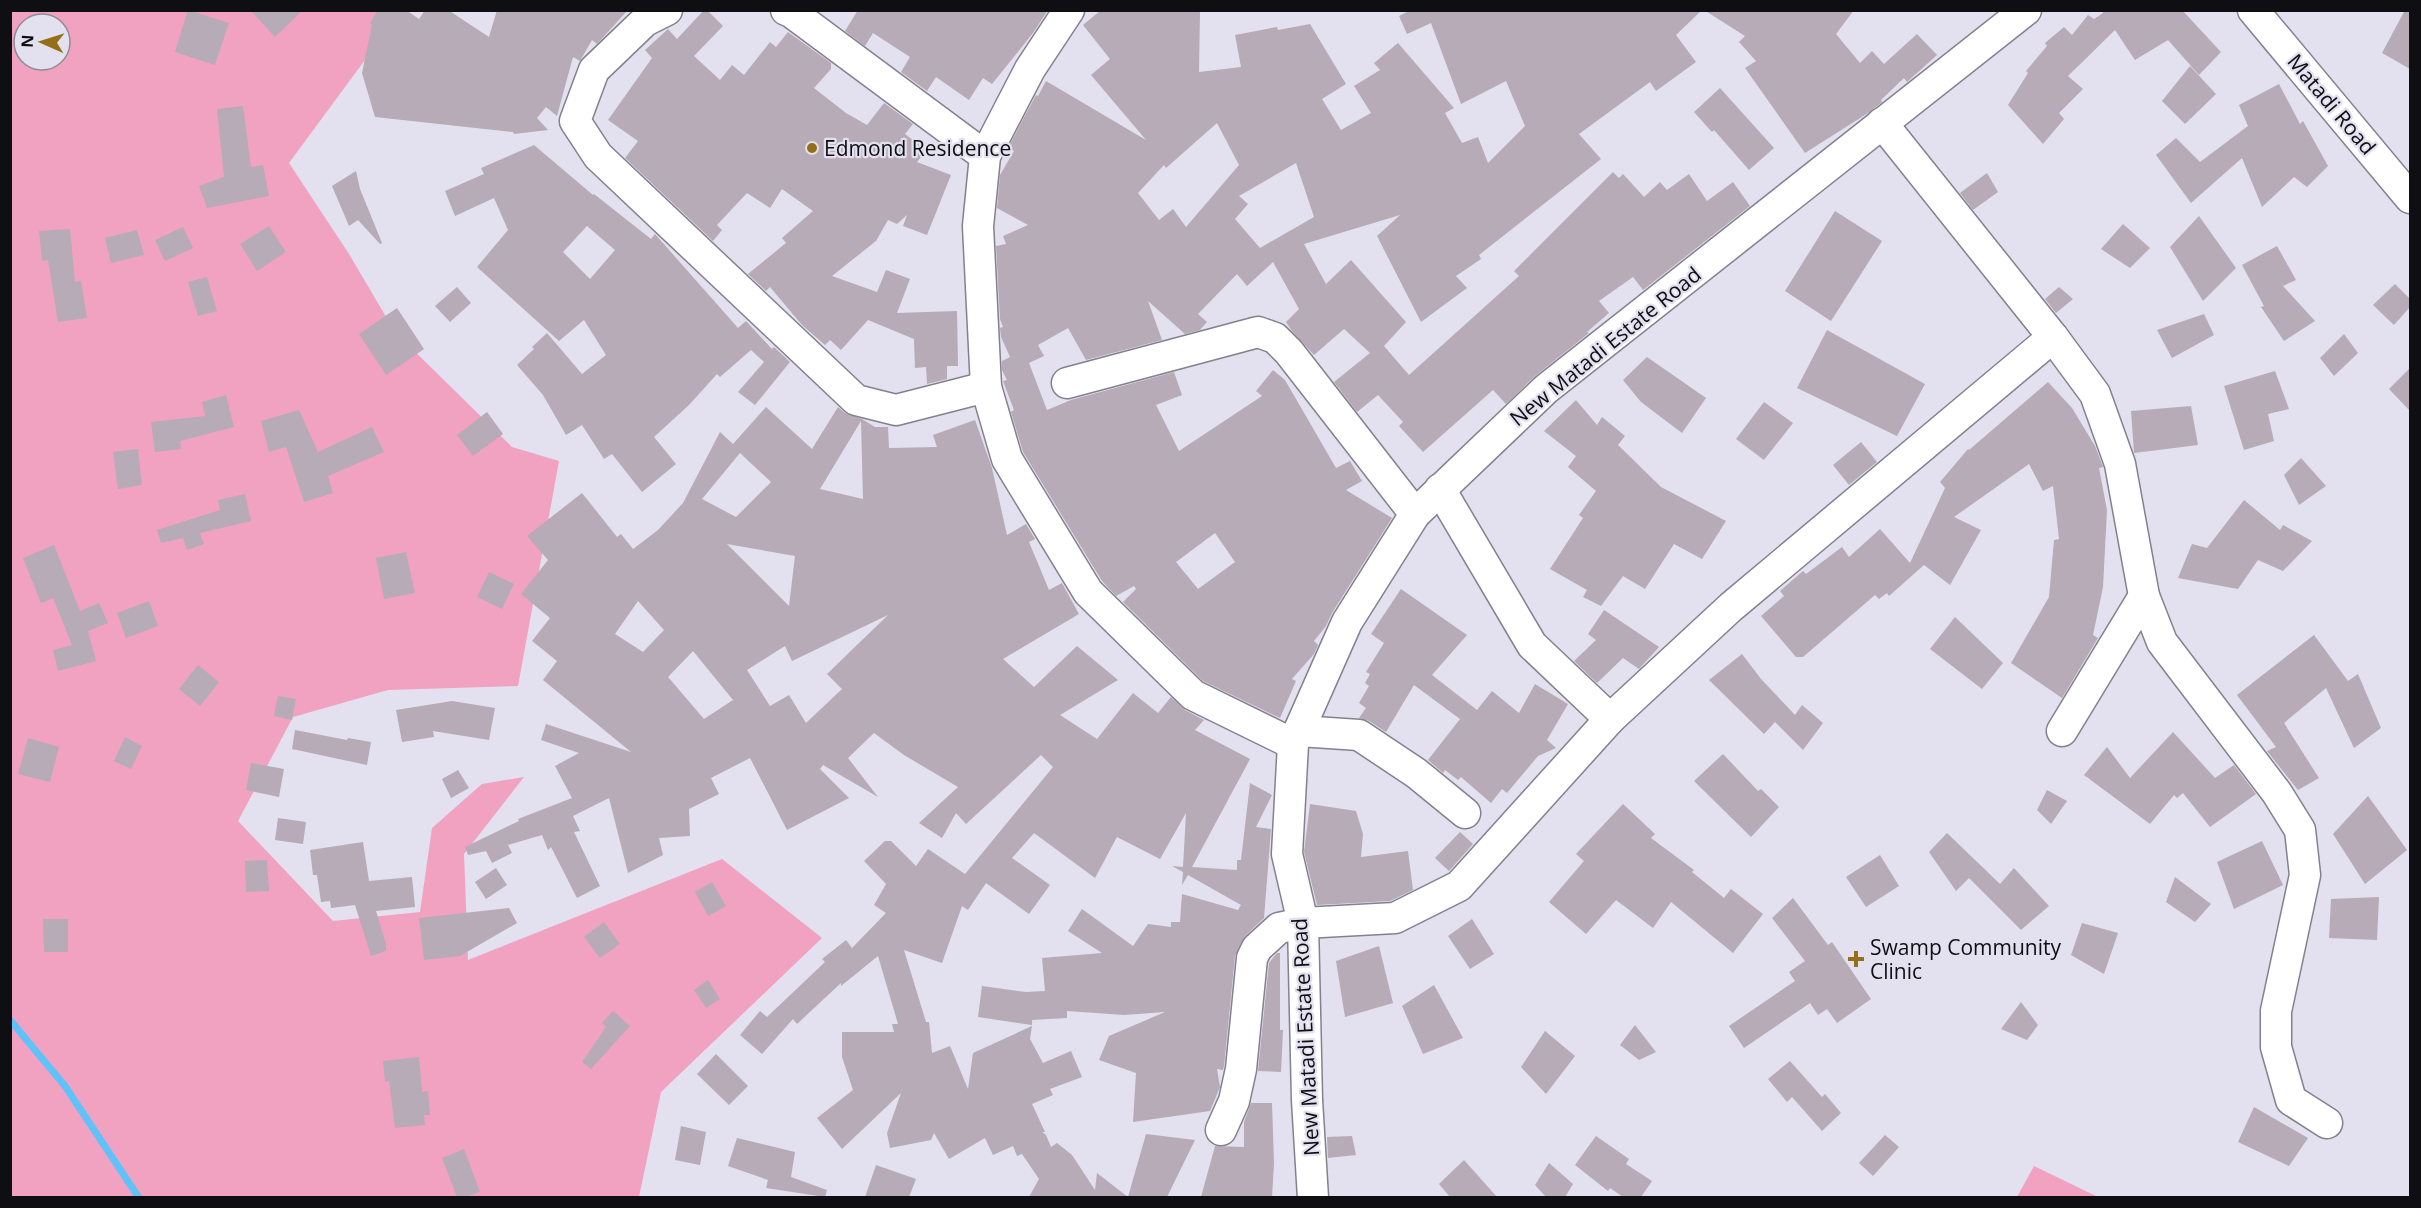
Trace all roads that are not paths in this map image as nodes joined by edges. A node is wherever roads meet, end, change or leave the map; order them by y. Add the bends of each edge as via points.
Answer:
1 (667, 10) edge
2 (786, 10) edge
3 (1069, 10) edge
4 (2026, 10) edge
5 (2253, 10) edge
6 (1882, 123) junction
7 (985, 156) junction
8 (2407, 184) edge
9 (2053, 336) junction
10 (1067, 383) dead end
11 (986, 387) junction
12 (1440, 489) junction
13 (1415, 514) junction
14 (2144, 596) junction
15 (1610, 719) junction
16 (2062, 731) dead end
17 (1296, 737) junction
18 (1465, 813) dead end
19 (1303, 923) junction
20 (2327, 1123) dead end
21 (1221, 1130) dead end
22 (1313, 1197) edge

1 - 11 street via 645,21 594,70 575,121 598,156 856,400 896,410
2 - 7 street
3 - 7 street via 1030,69
4 - 6 street, New Matadi Estate Road
5 - 8 street, Matadi Road
6 - 9 street
6 - 12 street, New Matadi Estate Road via 1546,389
7 - 11 street via 978,226
9 - 14 street via 2095,394 2120,464
9 - 15 street via 1731,607
10 - 13 street via 1258,332 1275,338
11 - 17 street via 1007,459 1088,592 1193,694
12 - 13 street, New Matadi Estate Road
12 - 15 street via 1532,645
13 - 17 street, New Matadi Estate Road via 1347,622
14 - 16 street
14 - 20 street via 2162,642 2277,793 2300,830 2305,875 2276,1011 2276,1047 2291,1100
15 - 19 street via 1459,886 1395,918
17 - 18 street via 1359,735 1416,773
17 - 19 street, New Matadi Estate Road via 1287,854
19 - 21 street via 1273,931 1252,958 1241,1069 1234,1101
19 - 22 street, New Matadi Estate Road

